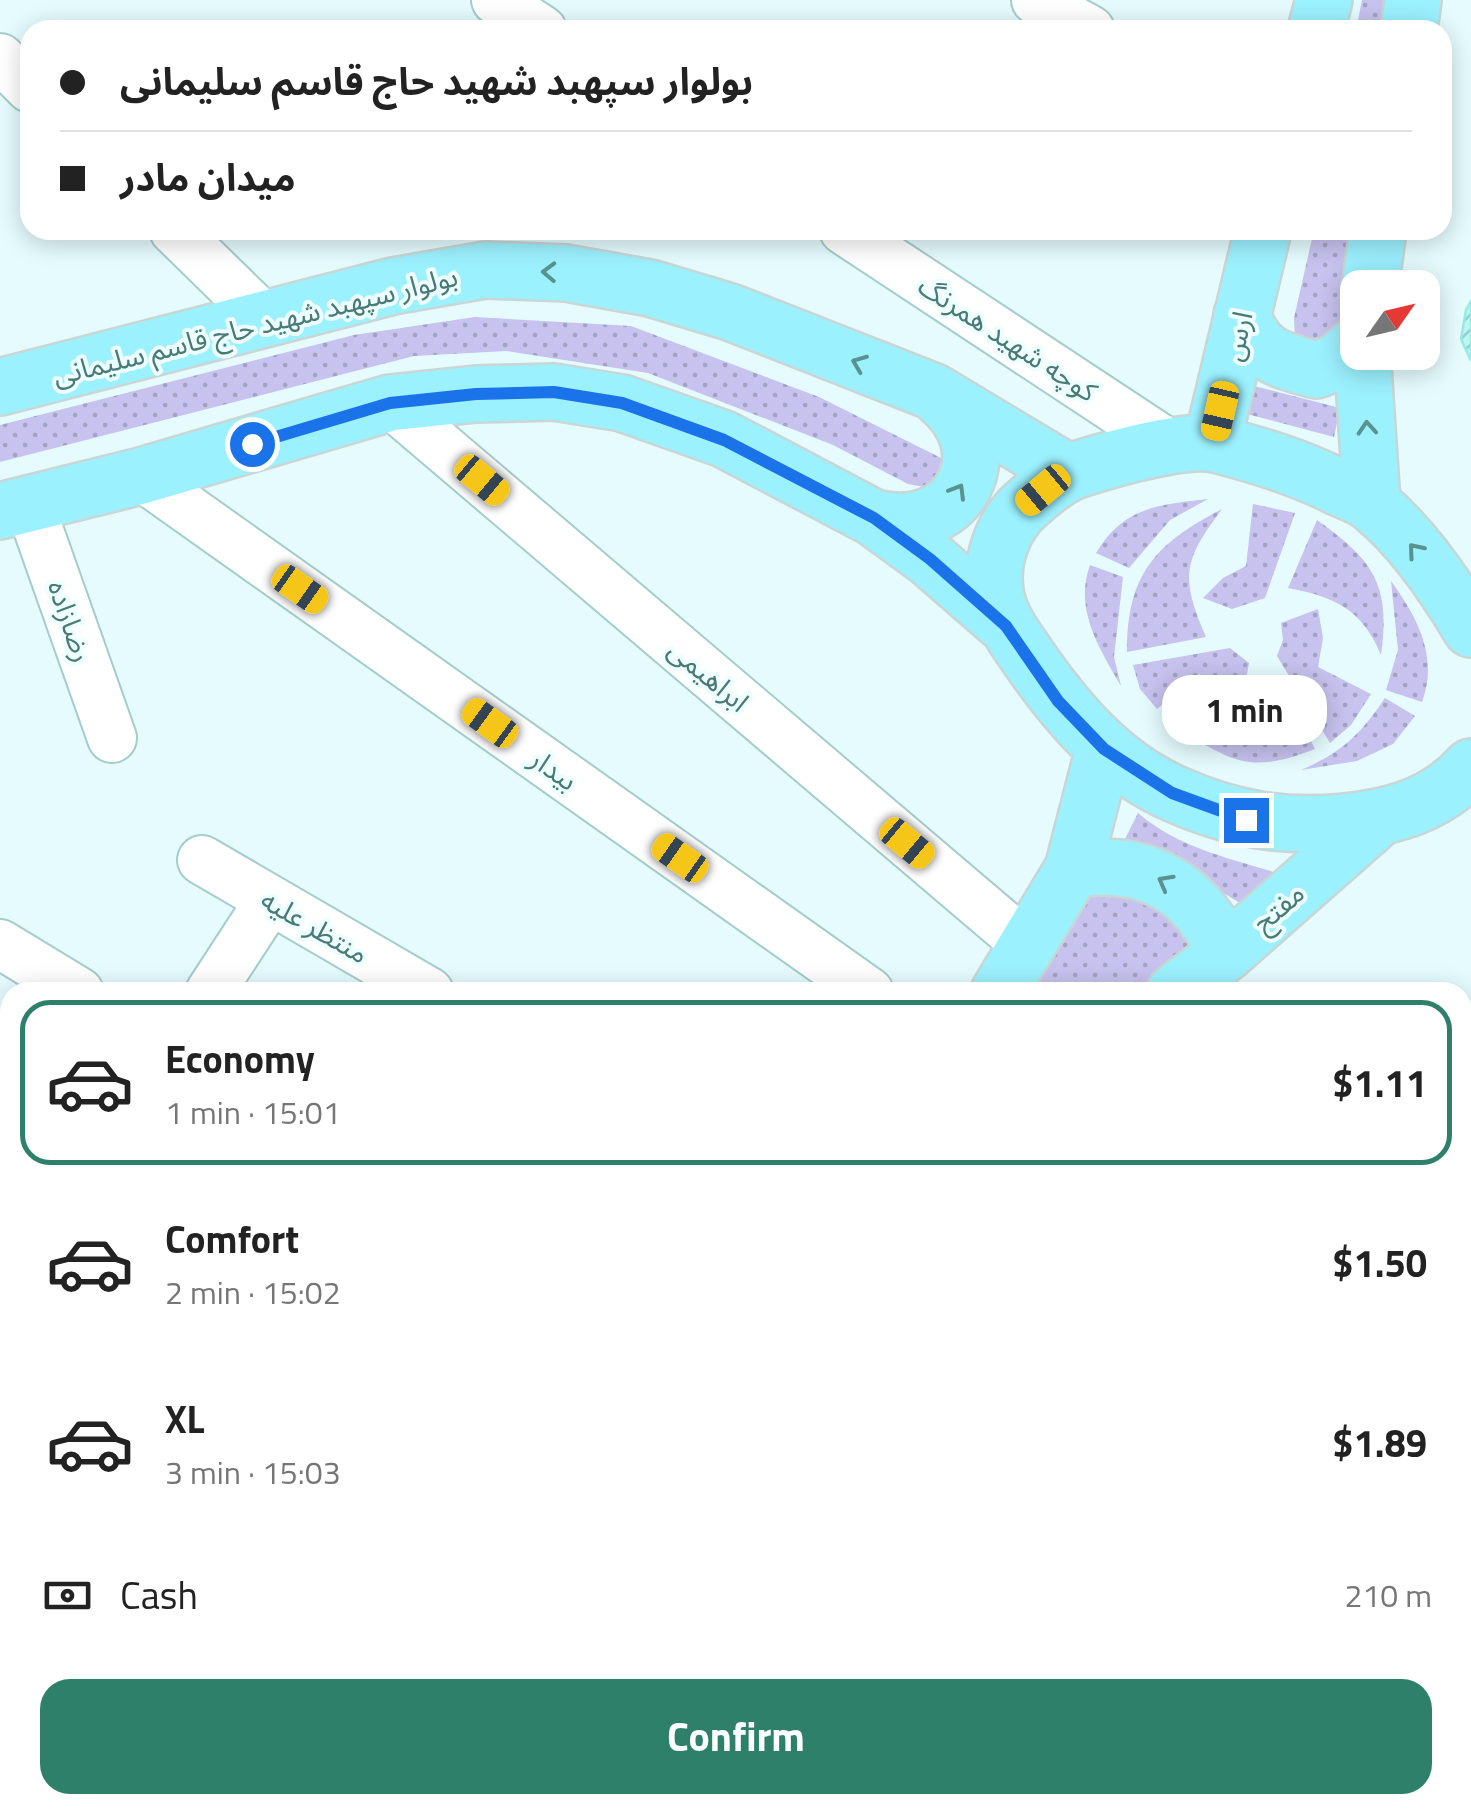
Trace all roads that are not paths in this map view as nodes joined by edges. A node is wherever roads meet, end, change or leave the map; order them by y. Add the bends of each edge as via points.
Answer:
1 (496, 0) edge
2 (1036, 0) edge
3 (527, 20) edge
4 (1072, 20) edge
5 (0, 58) edge
6 (20, 78) edge
7 (184, 240) edge
8 (860, 240) edge
9 (1261, 240) edge
10 (1377, 240) edge
11 (1372, 270) edge
12 (1242, 316) junction
13 (267, 321) junction
14 (1340, 360) edge
15 (1363, 370) edge
16 (0, 387) edge
17 (934, 392) junction
18 (390, 403) junction
19 (1192, 445) junction
20 (1069, 472) junction
21 (142, 476) junction
22 (1372, 503) junction
23 (15, 507) edge
24 (874, 518) junction
25 (1006, 626) junction
26 (1471, 629) edge
27 (112, 738) dead end
28 (1104, 749) junction
29 (1471, 767) edge
30 (1425, 811) edge
31 (202, 860) dead end
32 (1072, 870) junction
33 (270, 900) junction
34 (0, 944) edge
35 (1028, 946) junction
36 (1226, 953) junction
37 (63, 982) edge
38 (217, 982) edge
39 (412, 982) edge
40 (855, 982) edge
41 (1005, 982) edge
42 (1187, 982) edge

1 - 3 street
2 - 4 street
5 - 6 street
7 - 13 street
8 - 19 street, کوچه شهید همرنگ
9 - 12 main road, ارس
10 - 11 main road
12 - 14 main road via 1267,354 1316,370
12 - 19 main road, ارس
13 - 16 main road, بولوار سپهبد شهید حاج قاسم سلیمانی
17 -> 13 main road, بولوار سپهبد شهید حاج قاسم سلیمانی via 730,312 566,273 485,270 393,286
22 -> 15 main road
17 - 20 main road, بولوار سپهبد شهید حاج قاسم سلیمانی
24 -> 17 main road via 926,520 964,485 968,432
18 - 21 main road
18 - 24 main road via 554,392 622,403 724,440
18 - 35 street, ابراهیمی
19 - 20 main road
19 - 22 main road via 1297,466
20 - 25 main road via 1019,510 1002,536 994,566
21 - 23 main road
21 - 40 street, بیدار
26 -> 22 main road via 1448,590
23 - 27 street, رضازاده
24 - 25 main road
25 - 28 main road via 1058,701
28 - 30 main road via 1172,793 1246,820 1309,826
28 - 32 main road
29 - 30 main road, مفتح
30 - 36 main road, مفتح
31 - 33 street, منتظر علیه
32 - 35 main road
36 -> 32 main road via 1198,906 1154,875 1113,866
33 - 38 street
33 - 39 street, منتظر علیه
34 - 37 street
35 - 41 main road
36 - 42 main road, مفتح

